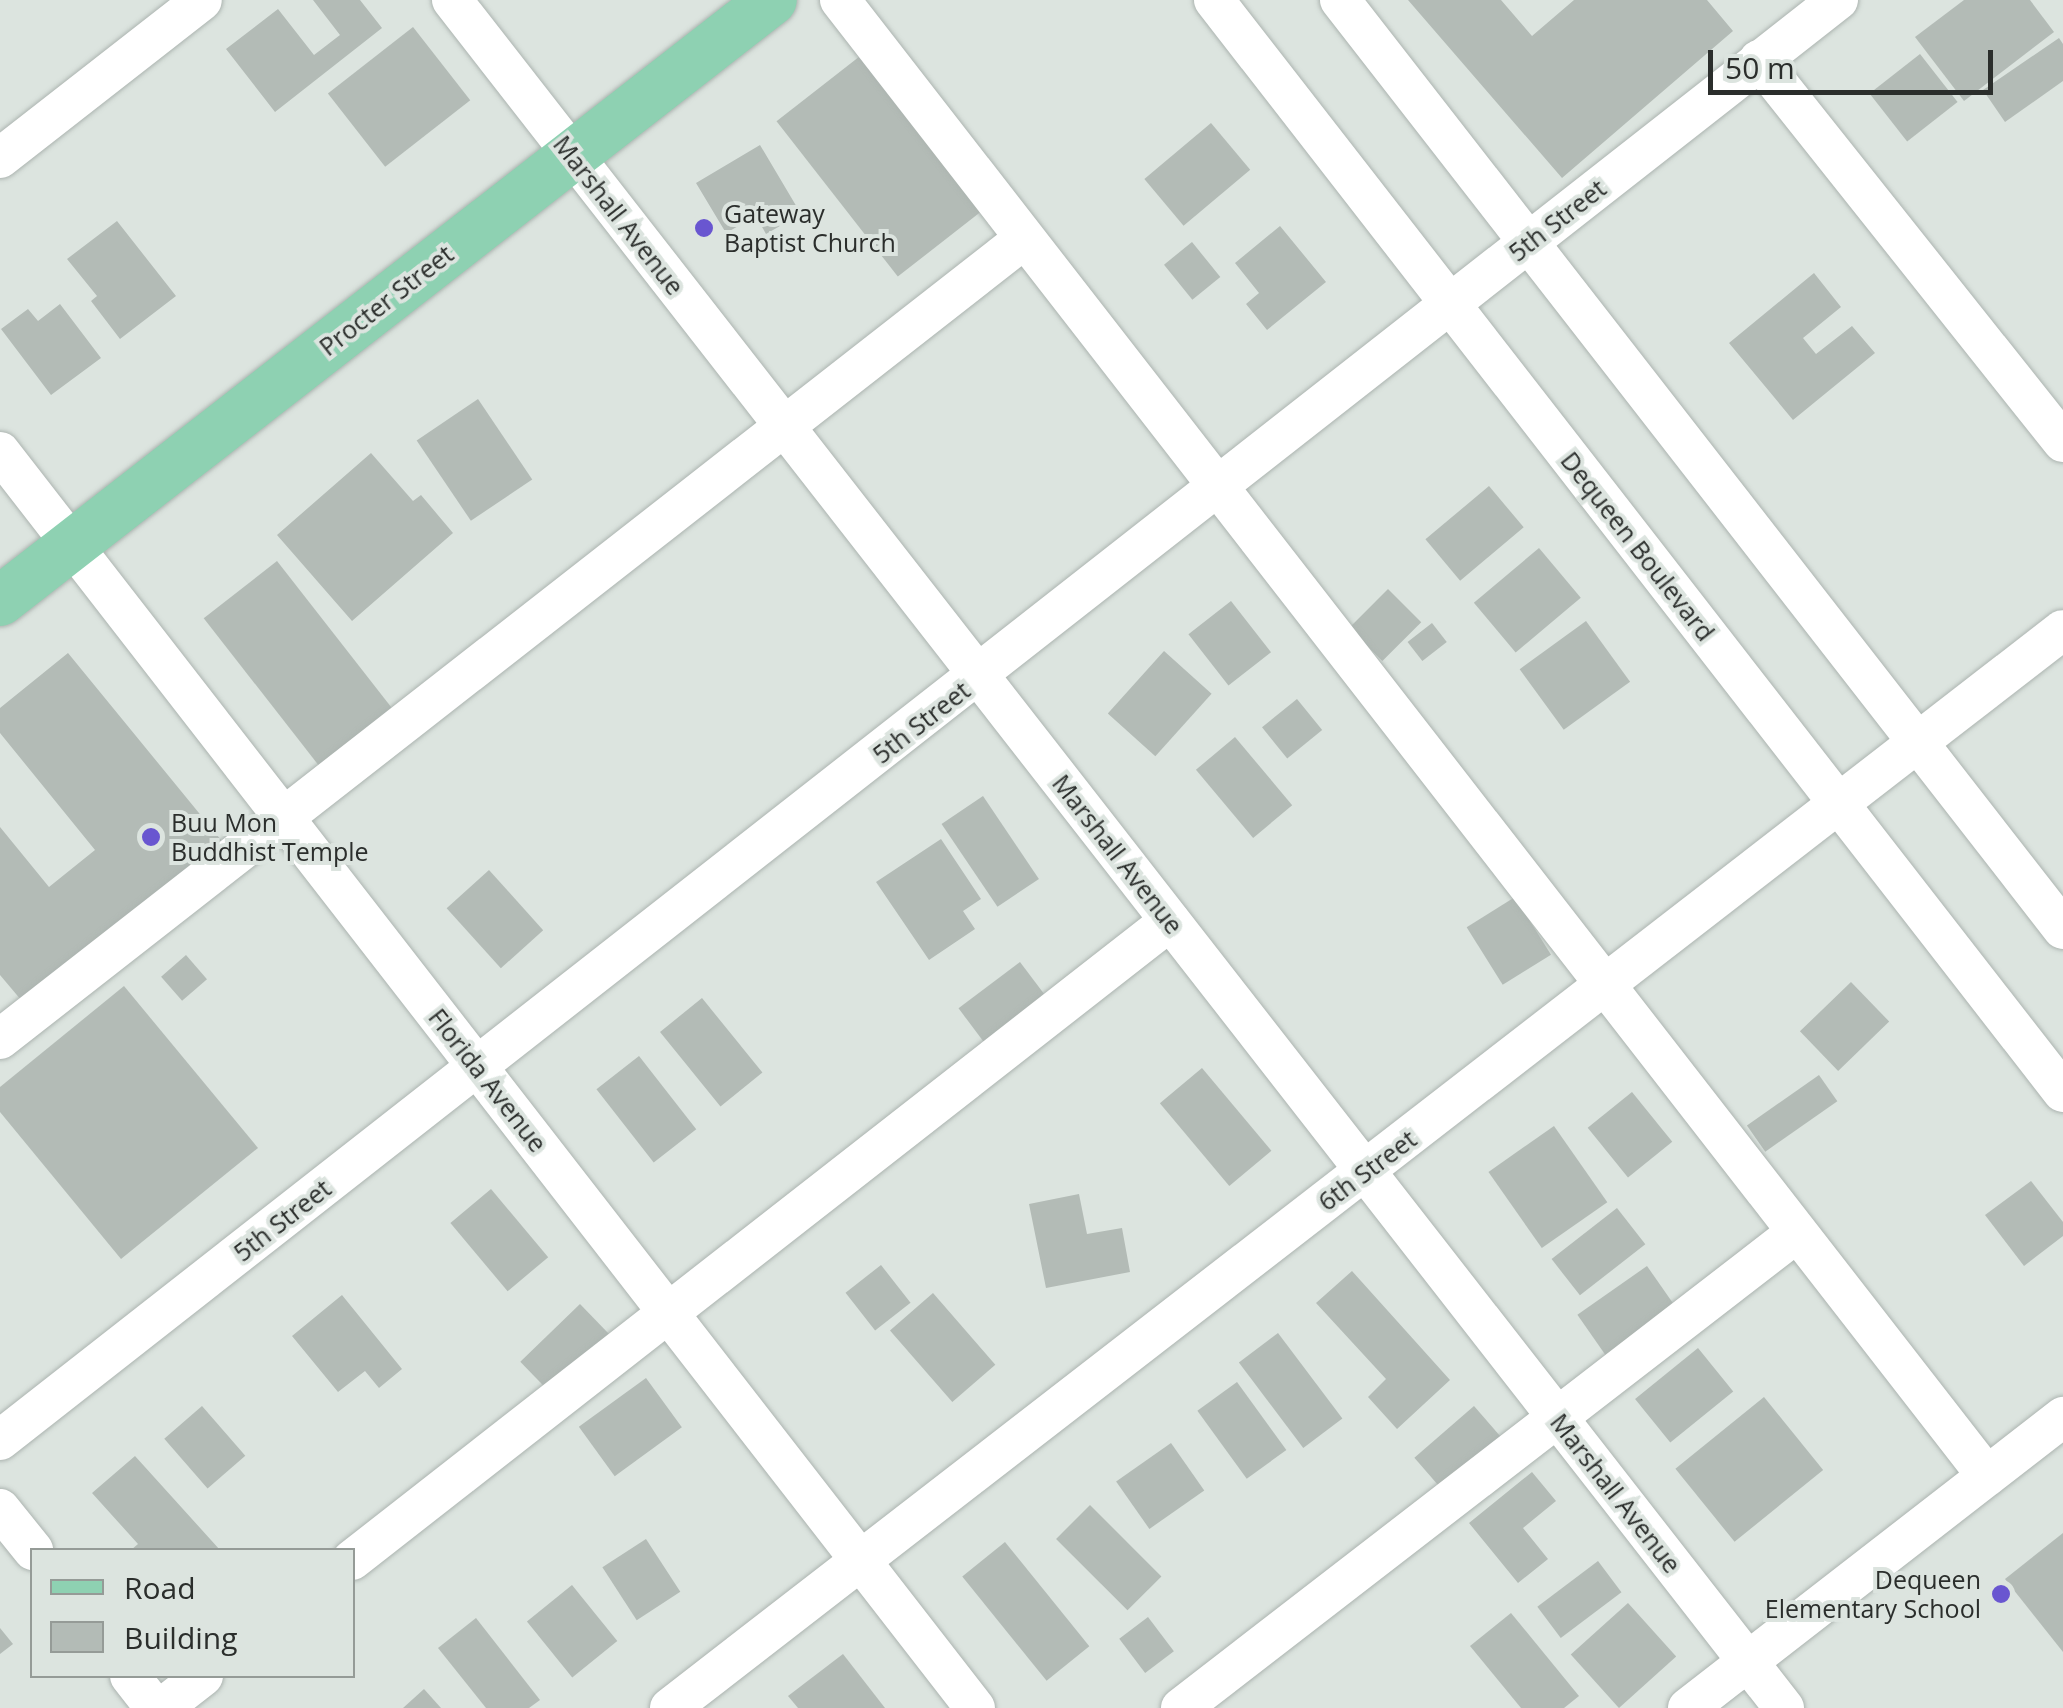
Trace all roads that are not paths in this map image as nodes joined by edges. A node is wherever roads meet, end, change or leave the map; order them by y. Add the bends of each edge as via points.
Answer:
1 (202, 0) edge
2 (452, 0) edge
3 (772, 0) edge
4 (840, 0) edge
5 (1214, 0) edge
6 (1340, 0) edge
7 (1838, 0) edge
8 (1759, 60) junction
9 (572, 155) junction
10 (0, 158) edge
11 (1024, 239) junction
12 (1528, 242) junction
13 (1450, 304) junction
14 (784, 426) junction
15 (2063, 442) edge
16 (0, 452) edge
17 (1219, 488) junction
18 (72, 544) junction
19 (0, 600) edge
20 (2063, 630) edge
21 (979, 676) junction
22 (1918, 743) junction
23 (1840, 806) junction
24 (284, 818) junction
25 (1170, 921) junction
26 (2063, 929) edge
27 (1607, 987) junction
28 (0, 1038) edge
29 (478, 1068) junction
30 (2063, 1092) edge
31 (1365, 1171) junction
32 (1796, 1233) junction
33 (669, 1314) junction
34 (1556, 1416) junction
35 (2063, 1417) edge
36 (0, 1440) edge
37 (1988, 1476) junction
38 (0, 1508) edge
39 (31, 1548) edge
40 (355, 1558) edge
41 (860, 1560) junction
42 (1748, 1662) junction
43 (132, 1678) edge
44 (201, 1678) edge
45 (159, 1708) edge
46 (670, 1708) edge
47 (975, 1708) edge
48 (1181, 1708) edge
49 (1688, 1708) edge
50 (1784, 1708) edge

1 - 10 street
2 - 9 street, Marshall Avenue
3 - 9 main road, Procter Street
4 - 11 street
5 - 13 street, Dequeen Boulevard
6 - 12 street
7 - 8 street, 5th Street
8 - 12 street, 5th Street
8 - 15 street
9 - 14 street, Marshall Avenue
9 - 18 main road, Procter Street
11 - 14 street
11 - 17 street
12 - 13 street, 5th Street
12 - 22 street
13 - 17 street, 5th Street
13 - 23 street, Dequeen Boulevard
14 - 21 street, Marshall Avenue
14 - 24 street
16 - 18 street, Florida Avenue
17 - 21 street, 5th Street
17 - 27 street
18 - 19 main road, Procter Street
18 - 24 street, Florida Avenue
20 - 22 street, 6th Street
21 - 25 street, Marshall Avenue
21 - 29 street, 5th Street
22 - 23 street, 6th Street
22 - 26 street
23 - 27 street, 6th Street
23 - 30 street, Dequeen Boulevard
24 - 28 street
24 - 29 street, Florida Avenue
25 - 31 street, Marshall Avenue
25 - 33 street
27 - 31 street, 6th Street
27 - 32 street
29 - 33 street, Florida Avenue
29 - 36 street, 5th Street
31 - 34 street, Marshall Avenue
31 - 41 street, 6th Street
32 - 34 street
32 - 37 street
33 - 40 street
33 - 41 street, Florida Avenue
34 - 42 street, Marshall Avenue
34 - 48 street
35 - 37 street
37 - 42 street
38 - 39 street
41 - 46 street, 6th Street
41 - 47 street, Florida Avenue
42 - 49 street
42 - 50 street, Marshall Avenue
43 - 45 street
44 - 45 street

